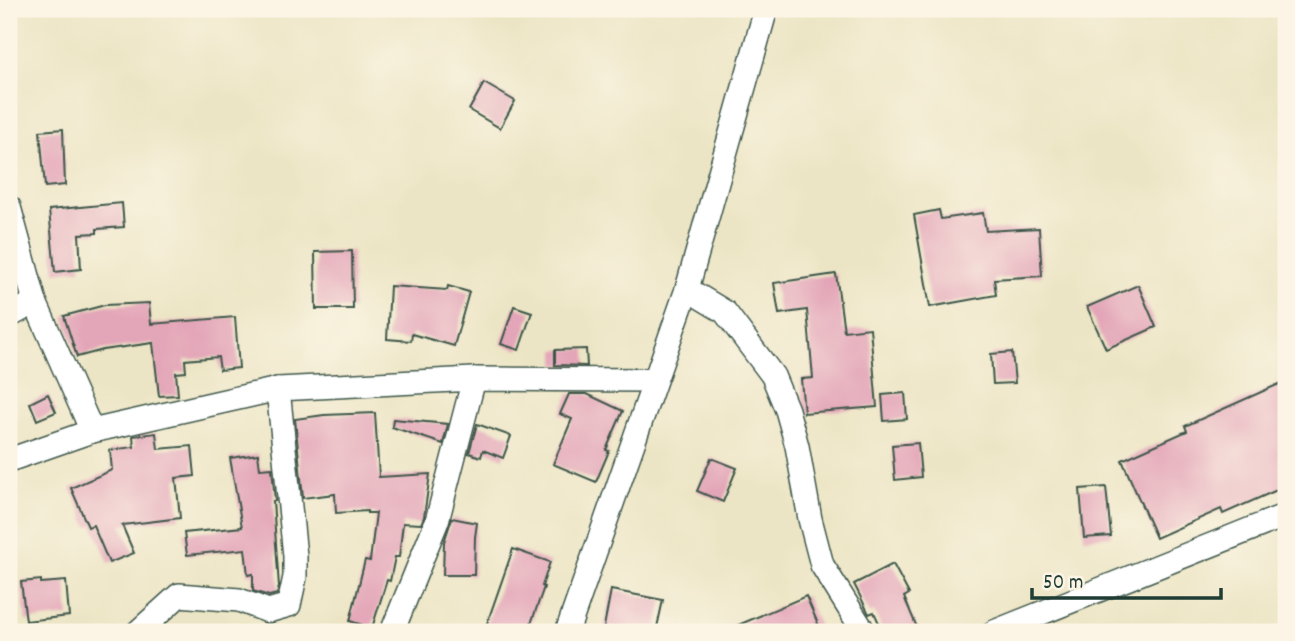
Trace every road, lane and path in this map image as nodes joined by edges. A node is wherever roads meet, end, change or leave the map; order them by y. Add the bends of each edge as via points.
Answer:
1 (766, 9) edge
2 (9, 207) edge
3 (687, 289) junction
4 (35, 302) junction
5 (9, 316) edge
6 (474, 379) junction
7 (654, 380) junction
8 (278, 389) junction
9 (92, 431) junction
10 (9, 460) edge
11 (1286, 515) edge
12 (138, 632) edge
13 (392, 632) edge
14 (567, 632) edge
15 (864, 632) edge
16 (994, 632) edge

1 - 3 street
2 - 4 street
3 - 7 street
3 - 15 street via 725,312 773,376 797,446 822,565
4 - 5 street
4 - 9 street
6 - 7 street
6 - 8 street
6 - 13 street via 438,521
7 - 14 street
8 - 9 street
8 - 12 street via 295,556 289,605 268,611 239,600 179,595
9 - 10 street
11 - 16 street

